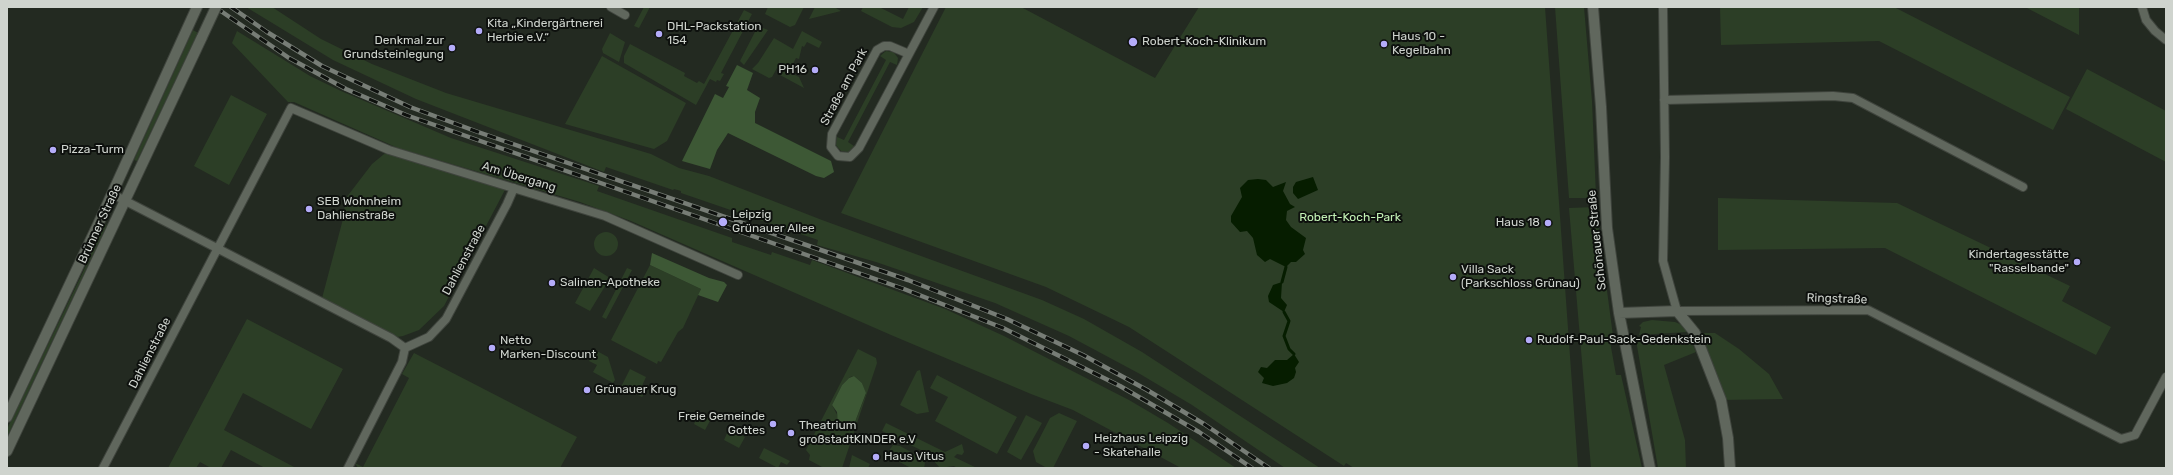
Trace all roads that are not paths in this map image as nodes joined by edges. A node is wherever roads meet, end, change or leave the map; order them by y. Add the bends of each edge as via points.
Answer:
1 (197, 7) edge
2 (216, 7) edge
3 (611, 7) edge
4 (934, 7) edge
5 (1593, 7) edge
6 (1663, 7) edge
7 (2142, 7) edge
8 (625, 15) dead end
9 (2166, 40) edge
10 (909, 54) junction
11 (1664, 100) junction
12 (291, 108) joint
13 (2022, 187) dead end
14 (514, 188) junction
15 (112, 194) junction
16 (126, 200) junction
17 (218, 248) junction
18 (738, 275) dead end
19 (1678, 311) junction
20 (1619, 313) junction
21 (405, 348) junction
22 (2166, 377) edge
23 (7, 417) edge
24 (7, 451) edge
25 (103, 468) edge
26 (348, 468) edge
27 (1650, 468) edge
28 (1730, 468) edge

1 - 15 main road, Brünner Straße
2 - 16 main road, Brünner Straße, bridge
3 - 8 street
4 - 10 street, Straße am Park
5 - 20 main road, Schönauer Straße via 1607,228
6 - 11 street
7 - 9 street via 2146,20
10 - 10 street, Straße am Park via 890,46 877,50 832,134 831,147 836,154 844,158 850,157 859,148
11 - 13 street via 1833,96 1853,98
11 - 19 street via 1663,261
12 - 14 street, Am Übergang via 389,150
12 - 17 street, Dahlienstraße
14 - 18 street, Am Übergang via 606,216
14 - 21 street, Dahlienstraße via 446,319 429,336
15 - 16 street
15 - 23 main road, Brünner Straße
16 - 17 street
16 - 24 main road, Brünner Straße
17 - 21 street via 391,338
17 - 25 street, Dahlienstraße
19 - 20 main road
19 - 22 street, Ringstraße via 1868,310 2121,439 2135,435
19 - 28 main road via 1695,333 1720,395 1728,438
20 - 27 main road, Schönauer Straße
21 - 26 street via 402,362

